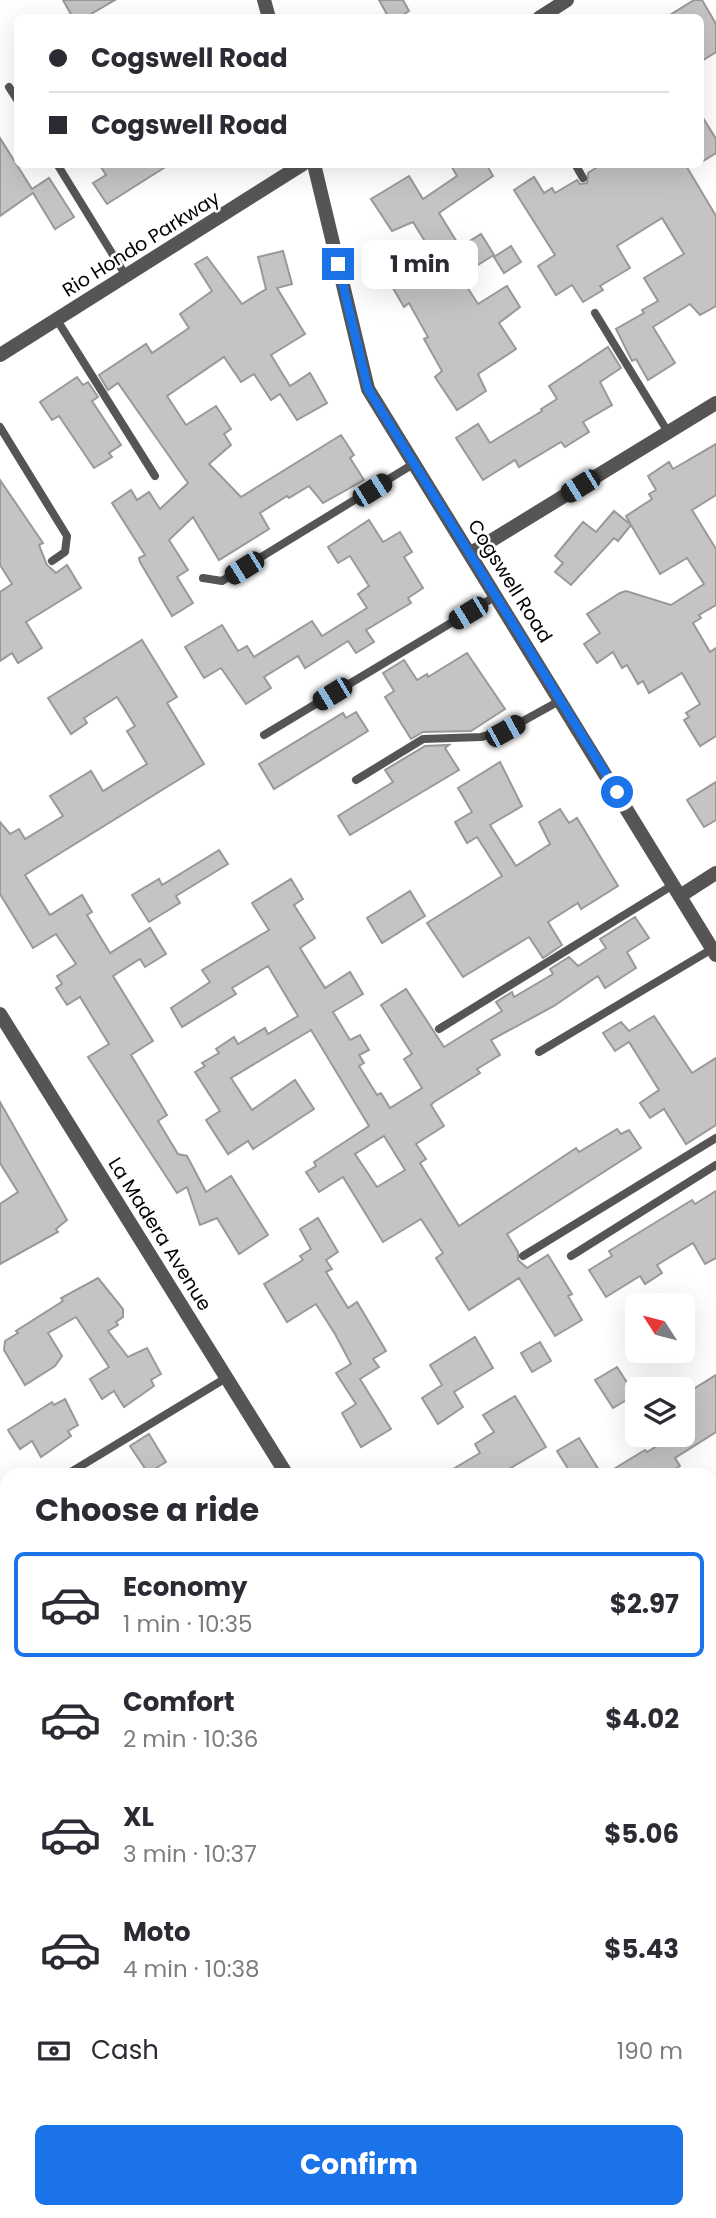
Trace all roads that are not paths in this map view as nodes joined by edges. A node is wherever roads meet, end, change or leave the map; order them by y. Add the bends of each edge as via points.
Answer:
1 (567, 0) edge
2 (545, 14) edge
3 (9, 87) dead end
4 (14, 95) edge
5 (60, 168) edge
6 (297, 168) edge
7 (315, 168) edge
8 (577, 168) edge
9 (583, 178) dead end
10 (127, 276) junction
11 (595, 313) dead end
12 (57, 320) junction
13 (0, 355) edge
14 (716, 403) edge
15 (0, 427) edge
16 (668, 432) junction
17 (415, 463) junction
18 (155, 476) dead end
19 (471, 553) junction
20 (52, 561) dead end
21 (203, 578) dead end
22 (496, 596) junction
23 (561, 700) junction
24 (264, 735) dead end
25 (356, 780) dead end
26 (716, 873) edge
27 (676, 890) junction
28 (714, 952) edge
29 (0, 1014) edge
30 (439, 1029) dead end
31 (539, 1052) dead end
32 (716, 1138) edge
33 (716, 1165) edge
34 (523, 1256) dead end
35 (570, 1256) dead end
36 (226, 1378) junction
37 (78, 1468) edge
38 (282, 1468) edge

1 - 2 street
3 - 4 lane
5 - 10 lane
6 - 10 street, Rio Hondo Parkway
7 - 17 street, Cogswell Road via 368,389
8 - 9 lane
10 - 12 street, Rio Hondo Parkway
11 - 16 lane
12 - 13 street, Rio Hondo Parkway
12 - 18 lane
14 - 16 street
15 - 20 lane via 67,536 65,552
16 - 19 street
17 - 19 street, Cogswell Road
17 - 21 lane via 222,581
19 - 22 street, Cogswell Road
22 - 23 street, Cogswell Road
22 - 24 lane
23 - 25 lane via 505,731 481,737 423,738
23 - 27 street, Cogswell Road
26 - 27 street
27 - 28 street, Cogswell Road
27 - 30 lane
28 - 31 lane
29 - 36 street, La Madera Avenue
32 - 34 lane
33 - 35 lane
36 - 37 lane
36 - 38 street, La Madera Avenue

